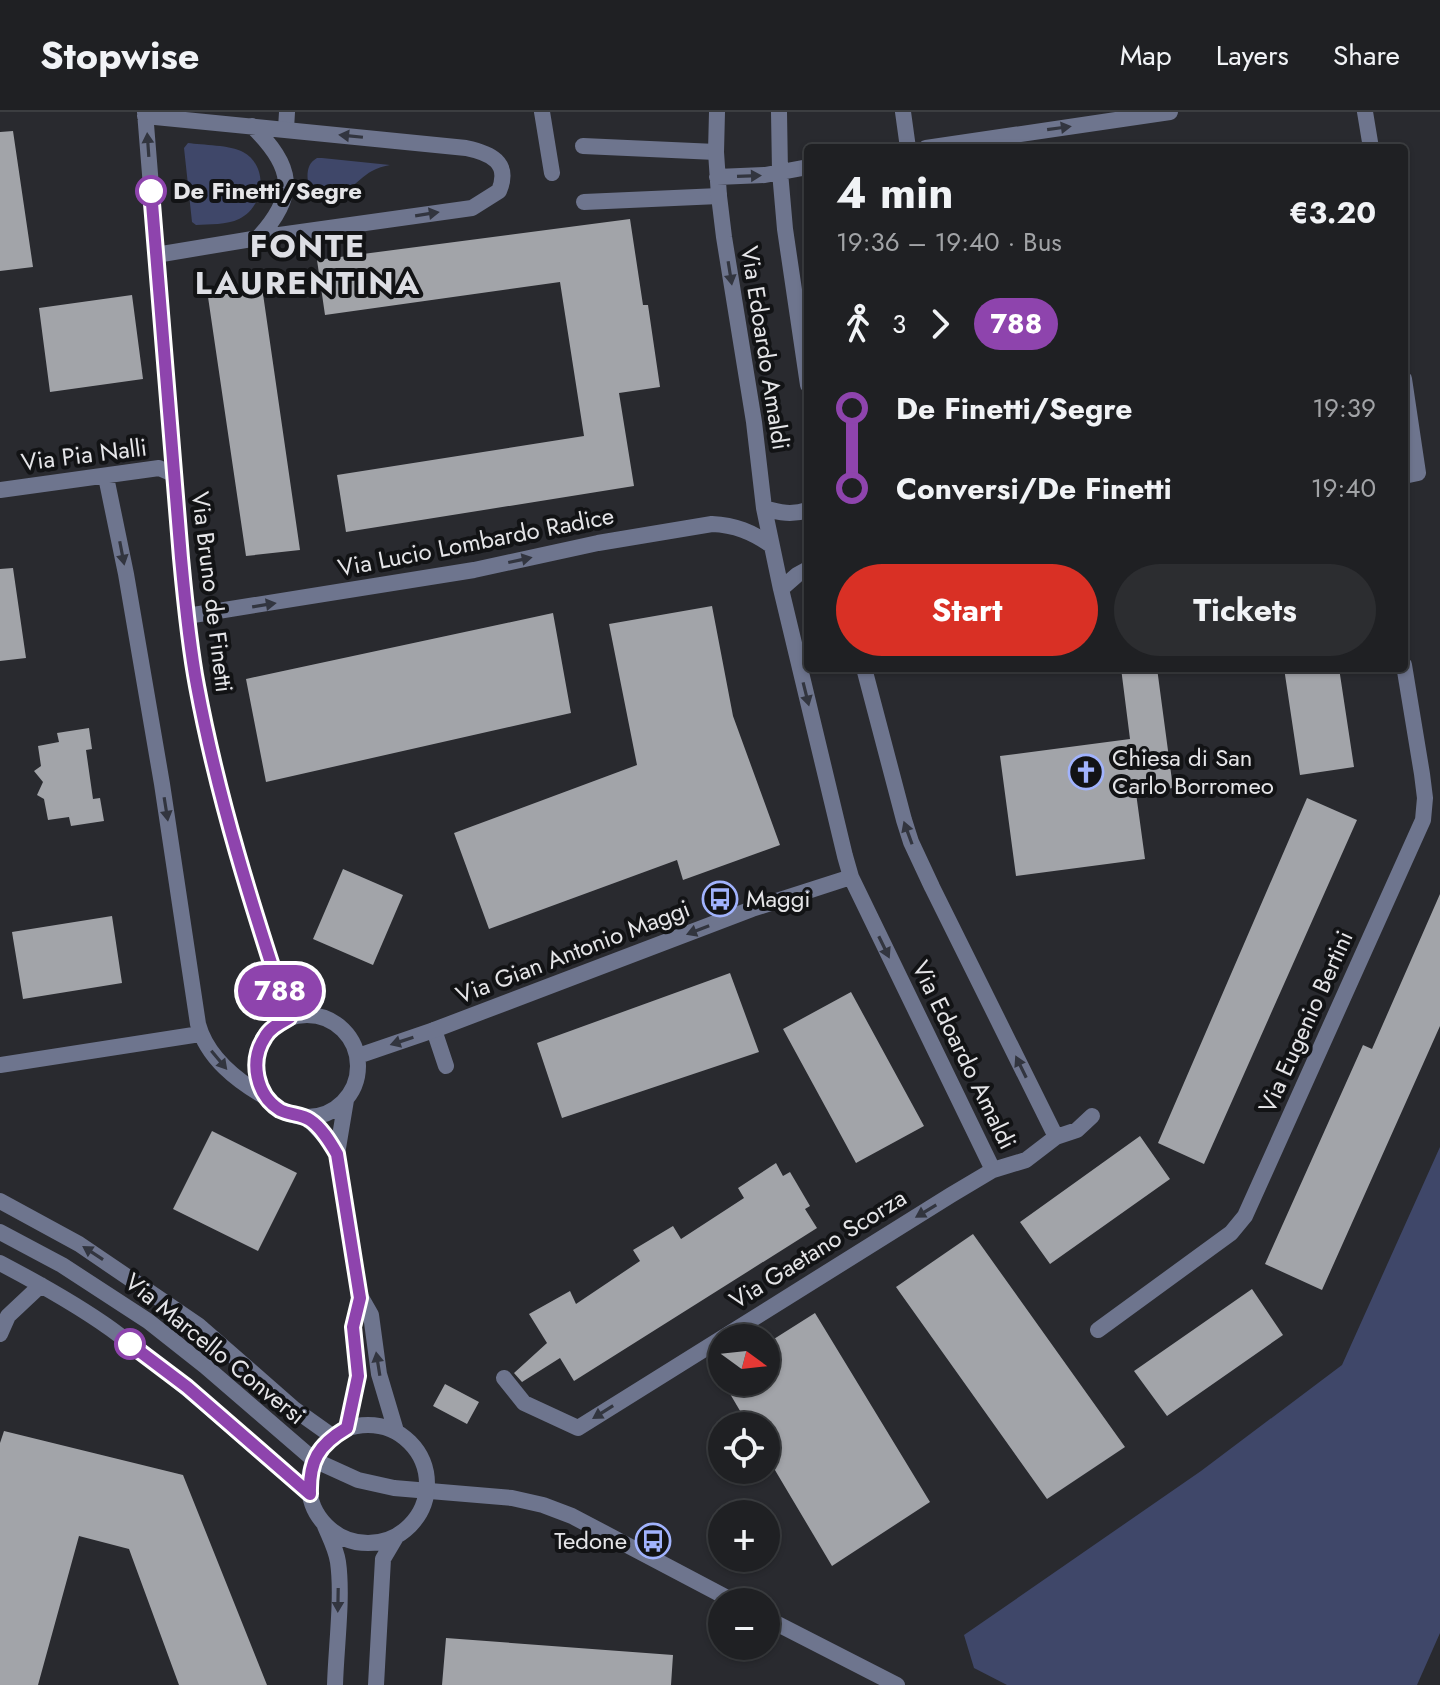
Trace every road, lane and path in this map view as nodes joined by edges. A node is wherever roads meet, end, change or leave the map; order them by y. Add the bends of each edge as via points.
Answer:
1 (287, 112) edge
2 (542, 112) edge
3 (717, 112) edge
4 (779, 112) edge
5 (903, 112) edge
6 (1170, 112) edge
7 (1365, 112) edge
8 (145, 114) edge
9 (1149, 114) edge
10 (252, 126) junction
11 (286, 129) junction
12 (907, 144) edge
13 (952, 144) edge
14 (1370, 144) edge
15 (583, 146) dead end
16 (716, 152) junction
17 (804, 168) edge
18 (780, 172) junction
19 (552, 173) dead end
20 (717, 177) junction
21 (719, 196) junction
22 (584, 202) dead end
23 (258, 238) junction
24 (156, 255) junction
25 (804, 358) edge
26 (1408, 434) edge
27 (173, 474) junction
28 (1411, 475) edge
29 (106, 477) junction
30 (0, 490) edge
31 (764, 508) junction
32 (804, 511) edge
33 (771, 545) junction
34 (804, 571) edge
35 (781, 589) junction
36 (187, 616) junction
37 (865, 672) edge
38 (1405, 672) edge
39 (851, 877) junction
40 (289, 1018) junction
41 (434, 1030) junction
42 (200, 1034) junction
43 (358, 1056) junction
44 (0, 1065) edge
45 (446, 1066) dead end
46 (267, 1098) junction
47 (346, 1100) junction
48 (1092, 1116) dead end
49 (308, 1118) junction
50 (1056, 1137) junction
51 (337, 1154) junction
52 (993, 1170) junction
53 (0, 1201) edge
54 (0, 1232) edge
55 (0, 1263) edge
56 (41, 1285) junction
57 (360, 1298) junction
58 (1098, 1330) dead end
59 (0, 1334) edge
60 (504, 1378) dead end
61 (396, 1431) junction
62 (340, 1432) junction
63 (314, 1460) junction
64 (427, 1491) junction
65 (310, 1494) junction
66 (324, 1524) junction
67 (396, 1537) junction
68 (708, 1588) edge
69 (780, 1625) edge
70 (335, 1685) edge
71 (376, 1685) edge
72 (897, 1685) edge

1 - 11 street
2 - 19 street
3 - 16 street, Via Edoardo Amaldi
4 - 18 street, Via Edoardo Amaldi
5 - 12 street
6 - 9 street
7 - 14 street
8 - 10 street
24 -> 8 street, Via Bruno de Finetti
13 -> 9 street
10 - 11 street
10 - 23 street via 278,156 287,181 280,210
23 -> 11 street via 472,208 499,191 504,177 500,165 478,150
15 - 16 street
16 - 20 street, Via Edoardo Amaldi
17 - 18 street
20 -> 18 street
18 - 25 street, Via Edoardo Amaldi
20 - 21 street, Via Edoardo Amaldi
21 - 22 street
21 -> 31 street, Via Edoardo Amaldi
23 - 24 street
24 - 27 street, Via Bruno de Finetti
26 - 28 street
27 - 29 street, Via Pia Nalli via 159,468
27 - 36 street, Via Bruno de Finetti
29 - 30 street, Via Pia Nalli
29 -> 42 street via 162,784
31 - 32 street
31 - 33 street, Via Edoardo Amaldi
33 - 35 street, Via Edoardo Amaldi
36 -> 33 street, Via Lucio Lombardo Radice via 474,570 712,524 740,528
34 - 35 street
35 -> 39 street, Via Edoardo Amaldi
36 - 40 street, Via Bruno de Finetti via 213,762
50 -> 37 street, Via Edoardo Amaldi via 911,842
38 - 58 street, Via Eugenio Bertini via 1425,798 1423,820 1245,1216 1231,1233
39 -> 41 street, Via Gian Antonio Maggi via 752,909
39 -> 52 street, Via Edoardo Amaldi
40 - 43 street via 304,1015 332,1021 344,1030
40 - 46 street via 264,1038 258,1052 259,1084
41 -> 43 street, Via Gian Antonio Maggi
41 - 45 street
42 - 44 street
42 -> 46 street via 242,1084
43 - 47 street via 357,1079
46 - 49 street via 292,1115
47 - 49 street via 329,1113
47 - 51 street
48 - 50 street via 1077,1130
49 - 51 street
50 - 52 street, Via Edoardo Amaldi via 1026,1160
51 - 57 street
52 -> 60 street, Via Gaetano Scorza via 578,1428 524,1403
62 -> 53 street, Via Marcello Conversi via 294,1409 188,1317 79,1244
54 - 63 street, Via Marcello Conversi via 148,1321
55 - 56 street, Via Marcello Conversi
56 - 59 street via 8,1316
56 - 65 street, Via Marcello Conversi via 165,1370
61 -> 57 street via 379,1374 371,1315
57 - 62 street via 353,1327 358,1376
61 - 62 street via 363,1425
61 - 64 street via 421,1456
62 - 63 street
63 - 64 street, Via Marcello Conversi via 376,1485
63 - 65 street
64 - 67 street via 415,1520
64 - 68 street, Via Marcello Conversi via 512,1498 555,1509
65 - 66 street
66 - 67 street via 358,1543
66 -> 70 street via 338,1563
67 - 71 street via 383,1559
69 - 72 street

